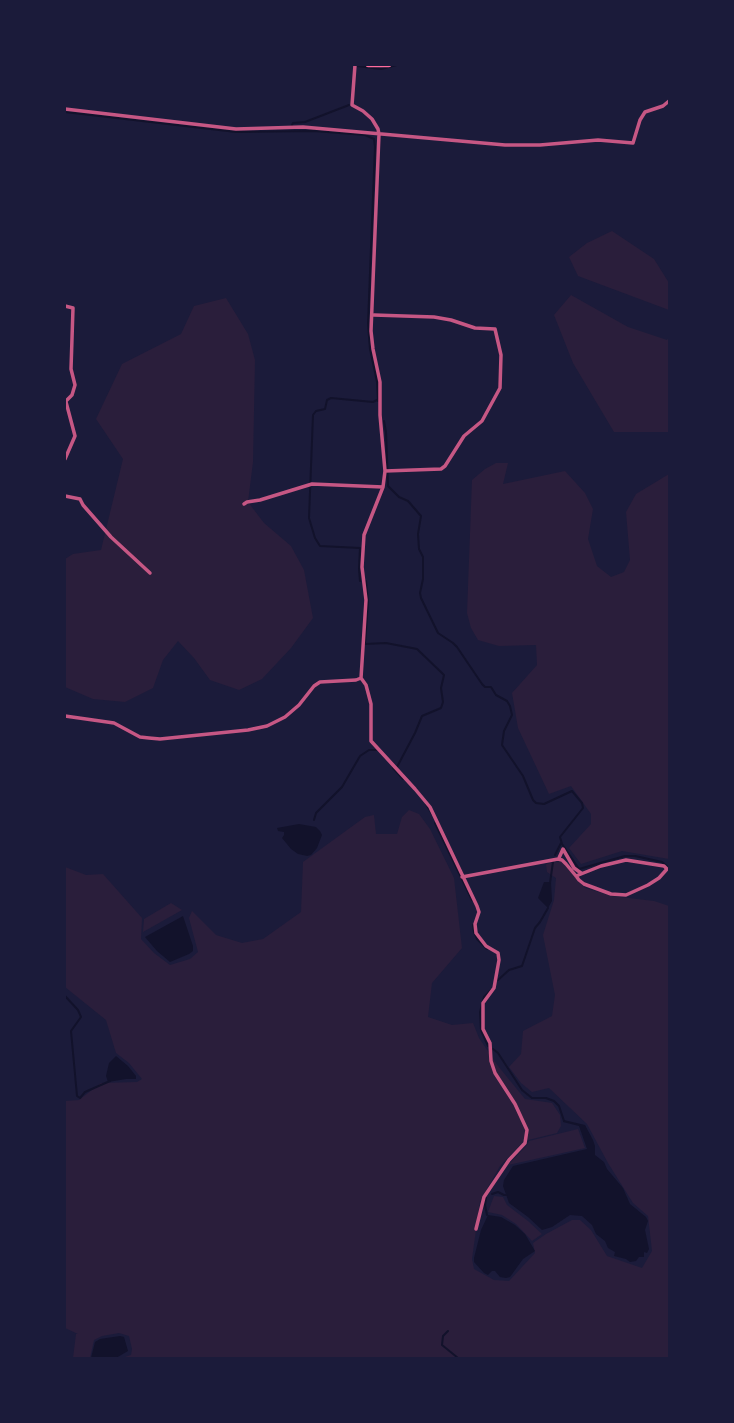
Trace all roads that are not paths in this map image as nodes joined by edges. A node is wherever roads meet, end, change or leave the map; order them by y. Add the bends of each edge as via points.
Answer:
1 (355, 65) edge
2 (368, 65) edge
3 (389, 65) edge
4 (669, 101) edge
5 (65, 109) edge
6 (379, 134) junction
7 (65, 306) edge
8 (373, 315) junction
9 (66, 402) edge
10 (65, 460) edge
11 (387, 471) junction
12 (383, 487) junction
13 (65, 496) edge
14 (244, 504) dead end
15 (150, 573) dead end
16 (361, 678) junction
17 (65, 716) edge
18 (558, 859) junction
19 (581, 873) junction
20 (576, 876) junction
21 (462, 877) junction
22 (476, 1229) dead end

1 - 6 street via 352,105 372,119
2 - 3 main road
4 - 6 street via 645,112 633,143 505,145
5 - 6 street via 236,129 303,127
6 - 8 street
7 - 9 street via 73,308 71,369 75,385
8 - 11 street
8 - 11 street via 434,317 475,328 495,328 501,349 500,387 482,421 464,436 444,466
9 - 10 street via 75,436
11 - 12 street
12 - 14 street via 310,484
12 - 16 street via 364,535
13 - 15 street via 80,499 111,537
16 - 17 street via 320,682 285,717 248,730 160,739 140,737 114,723
16 - 21 street via 371,704 371,741 430,807
18 - 19 street via 563,849
18 - 20 street
18 - 21 street
19 - 20 street
19 - 20 street via 630,860 667,869 626,895 584,884
21 - 22 street via 479,912 476,933 499,957 494,988 482,1008 483,1029 495,1073 520,1113 527,1137 484,1197

